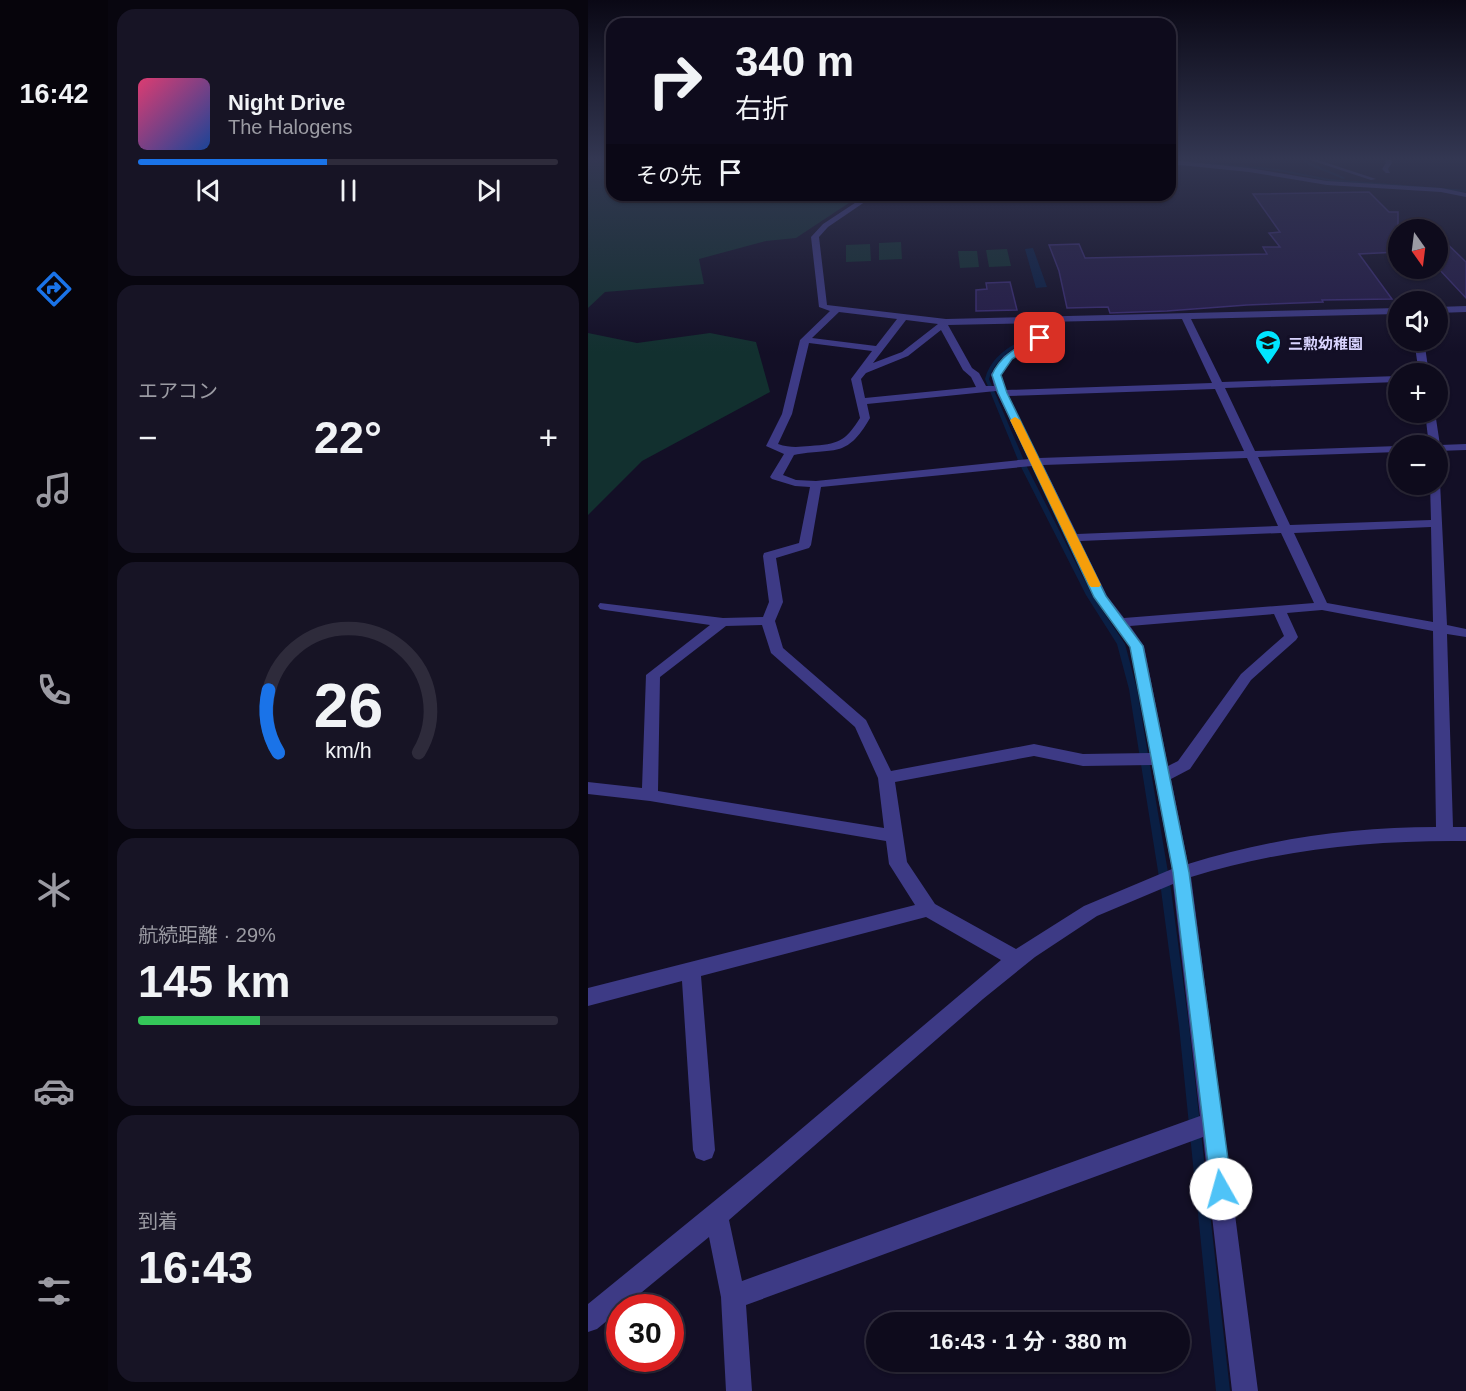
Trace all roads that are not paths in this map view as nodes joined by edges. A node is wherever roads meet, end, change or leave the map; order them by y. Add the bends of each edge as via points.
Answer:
1 (828, 224) edge
2 (838, 308) junction
3 (1466, 309) edge
4 (1448, 310) edge
5 (1388, 311) edge
6 (903, 317) junction
7 (1186, 317) junction
8 (944, 324) junction
9 (1040, 329) junction
10 (805, 340) junction
11 (879, 349) junction
12 (862, 371) junction
13 (1388, 380) edge
14 (1216, 385) junction
15 (994, 390) junction
16 (861, 401) junction
17 (1448, 446) edge
18 (1466, 447) edge
19 (1388, 449) edge
20 (790, 452) junction
21 (1252, 454) junction
22 (1028, 463) junction
23 (816, 484) junction
24 (1436, 495) edge
25 (1437, 523) junction
26 (1286, 529) junction
27 (1073, 538) junction
28 (605, 606) dead end
29 (1322, 606) junction
30 (1279, 610) junction
31 (768, 621) junction
32 (723, 622) junction
33 (1118, 623) junction
34 (1438, 628) junction
35 (1466, 633) edge
36 (1150, 759) junction
37 (1163, 776) junction
38 (886, 778) junction
39 (588, 788) edge
40 (650, 795) junction
41 (1445, 834) junction
42 (1466, 834) edge
43 (894, 836) junction
44 (1170, 876) junction
45 (928, 909) junction
46 (1016, 959) junction
47 (691, 970) junction
48 (588, 997) edge
49 (1201, 1126) junction
50 (704, 1150) dead end
51 (717, 1218) junction
52 (733, 1297) junction
53 (588, 1320) edge
54 (739, 1391) edge
55 (1245, 1391) edge

1 - 2 street via 815,237 823,307
2 - 6 street
2 - 10 street
3 - 4 street
5 - 7 street
6 - 8 street
6 - 11 street
7 - 9 street
7 - 14 street
8 - 9 street
8 - 12 street via 905,354
8 - 15 street via 968,370
9 - 15 street via 999,368
10 - 11 street
10 - 20 street via 787,414 772,446
11 - 12 street
12 - 16 street via 856,379
13 - 14 street
14 - 15 street
14 - 21 street
15 - 16 street
15 - 22 street
16 - 20 street via 865,418 843,444 832,449
17 - 18 street
19 - 21 street
20 - 23 street via 776,477
21 - 22 street
21 - 26 street
22 - 23 street
22 - 27 street
23 - 31 street via 805,545 769,556 776,602
24 - 25 street
25 - 26 street
25 - 34 street
26 - 27 street
26 - 29 street
27 - 33 street
28 - 32 street
29 - 30 street
29 - 34 street
30 - 33 street
30 - 37 street via 1291,637 1246,677 1184,765
31 - 32 street
31 - 38 street via 776,650 861,724
32 - 40 street via 653,675
33 - 36 street via 1137,646
34 - 35 street
34 - 41 street
36 - 37 street
36 - 38 street via 1083,760 1034,750
37 - 44 street
38 - 43 street
39 - 40 street
40 - 43 street
41 - 42 street
41 - 44 street via 1358,836 1271,847
43 - 45 street via 898,864
44 - 46 street via 1084,915
44 - 49 street
45 - 46 street
45 - 47 street
46 - 51 street
47 - 48 street
47 - 50 street
49 - 52 street
49 - 55 street
51 - 52 street
51 - 53 street
52 - 54 street

